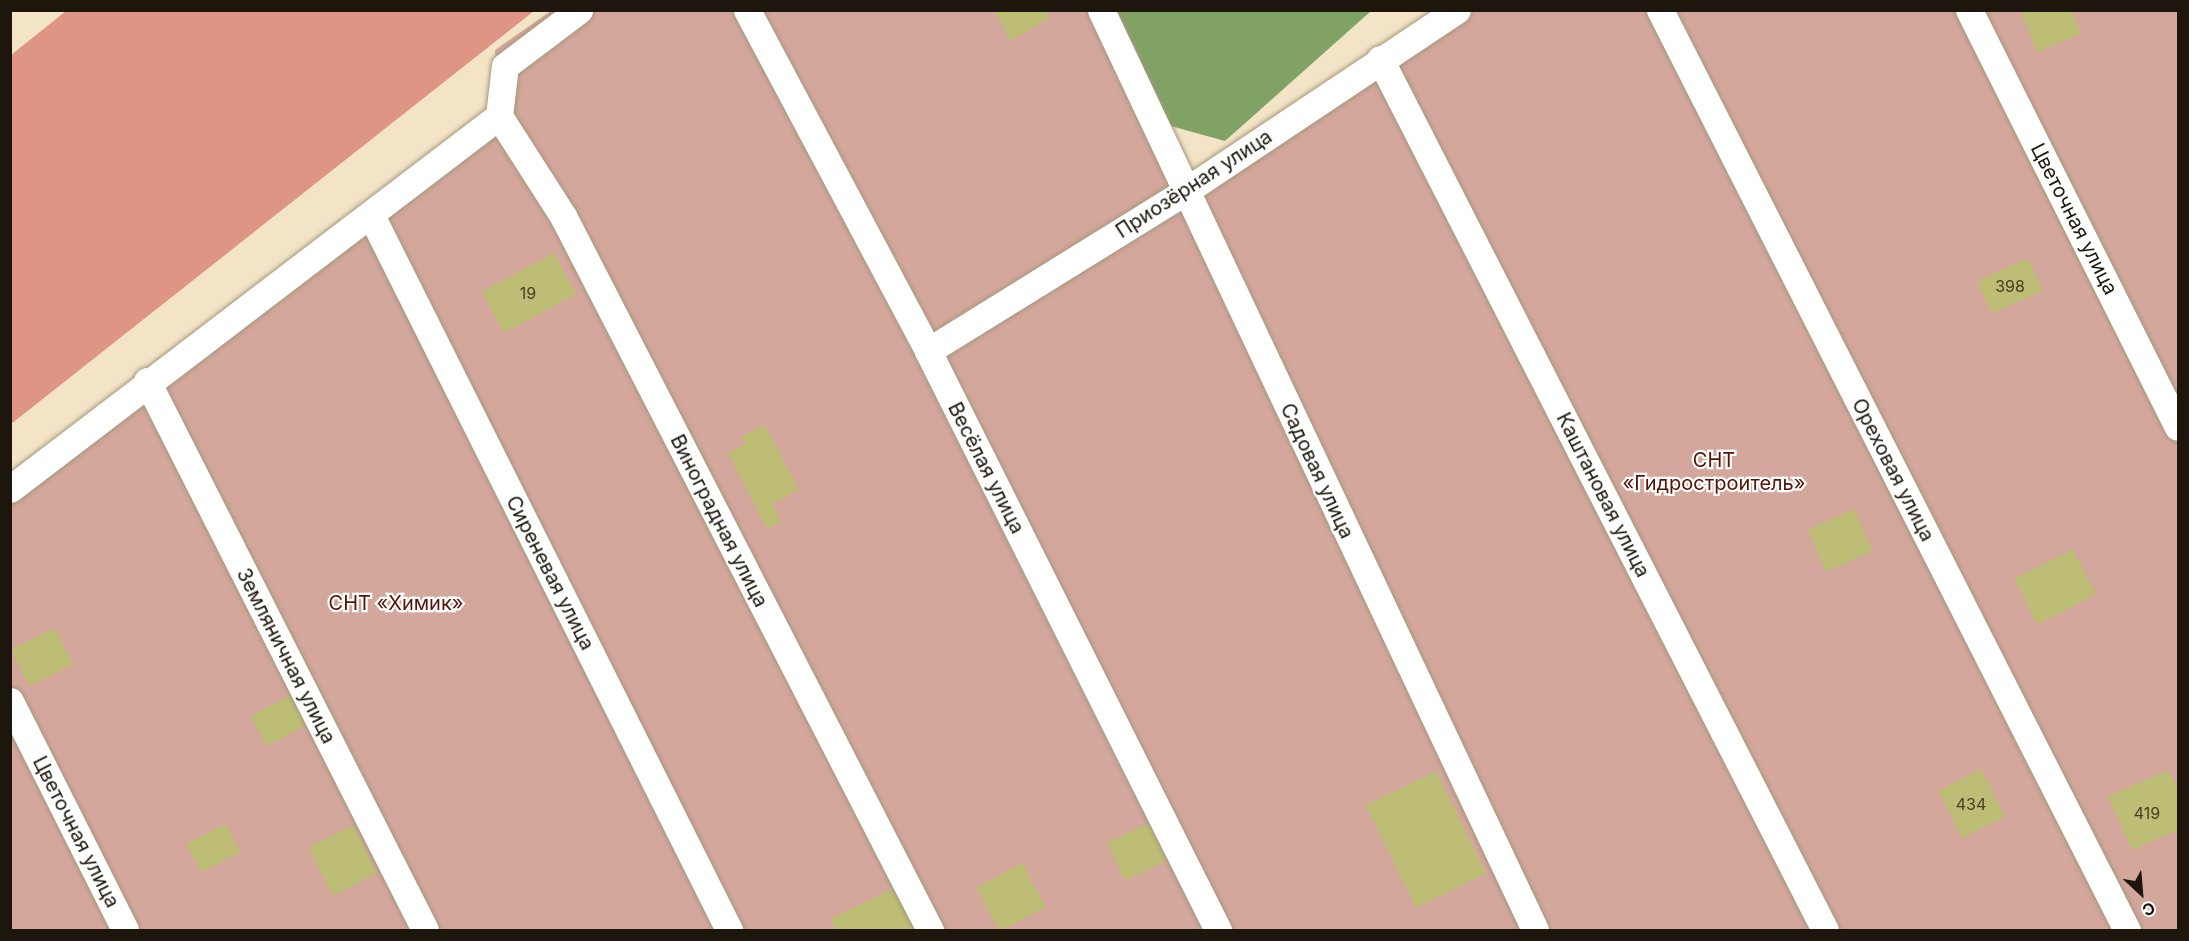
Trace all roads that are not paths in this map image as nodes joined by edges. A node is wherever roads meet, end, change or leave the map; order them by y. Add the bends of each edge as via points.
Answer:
1 (579, 10) edge
2 (747, 10) edge
3 (1101, 10) edge
4 (1456, 10) edge
5 (1660, 10) edge
6 (1969, 10) edge
7 (1380, 59) junction
8 (499, 116) junction
9 (1184, 192) junction
10 (371, 215) junction
11 (928, 351) junction
12 (147, 381) junction
13 (2178, 427) edge
14 (10, 489) edge
15 (10, 701) edge
16 (125, 930) edge
17 (425, 930) edge
18 (729, 930) edge
19 (930, 930) edge
20 (1218, 930) edge
21 (1536, 930) edge
22 (1825, 930) edge
23 (2127, 930) edge

1 - 8 street via 505,66
2 - 11 street, Весёлая улица
3 - 9 street, Садовая улица
4 - 7 street, Приозёрная улица
5 - 23 street, Ореховая улица
6 - 13 street, Цветочная улица
7 - 9 street, Приозёрная улица
7 - 22 street, Каштановая улица
8 - 10 street
8 - 19 street, Виноградная улица via 563,216
9 - 11 street, Приозёрная улица
9 - 21 street, Садовая улица
10 - 12 street
10 - 18 street, Сиреневая улица
11 - 20 street, Весёлая улица
12 - 14 street
12 - 17 street, Земляничная улица
15 - 16 street, Цветочная улица

